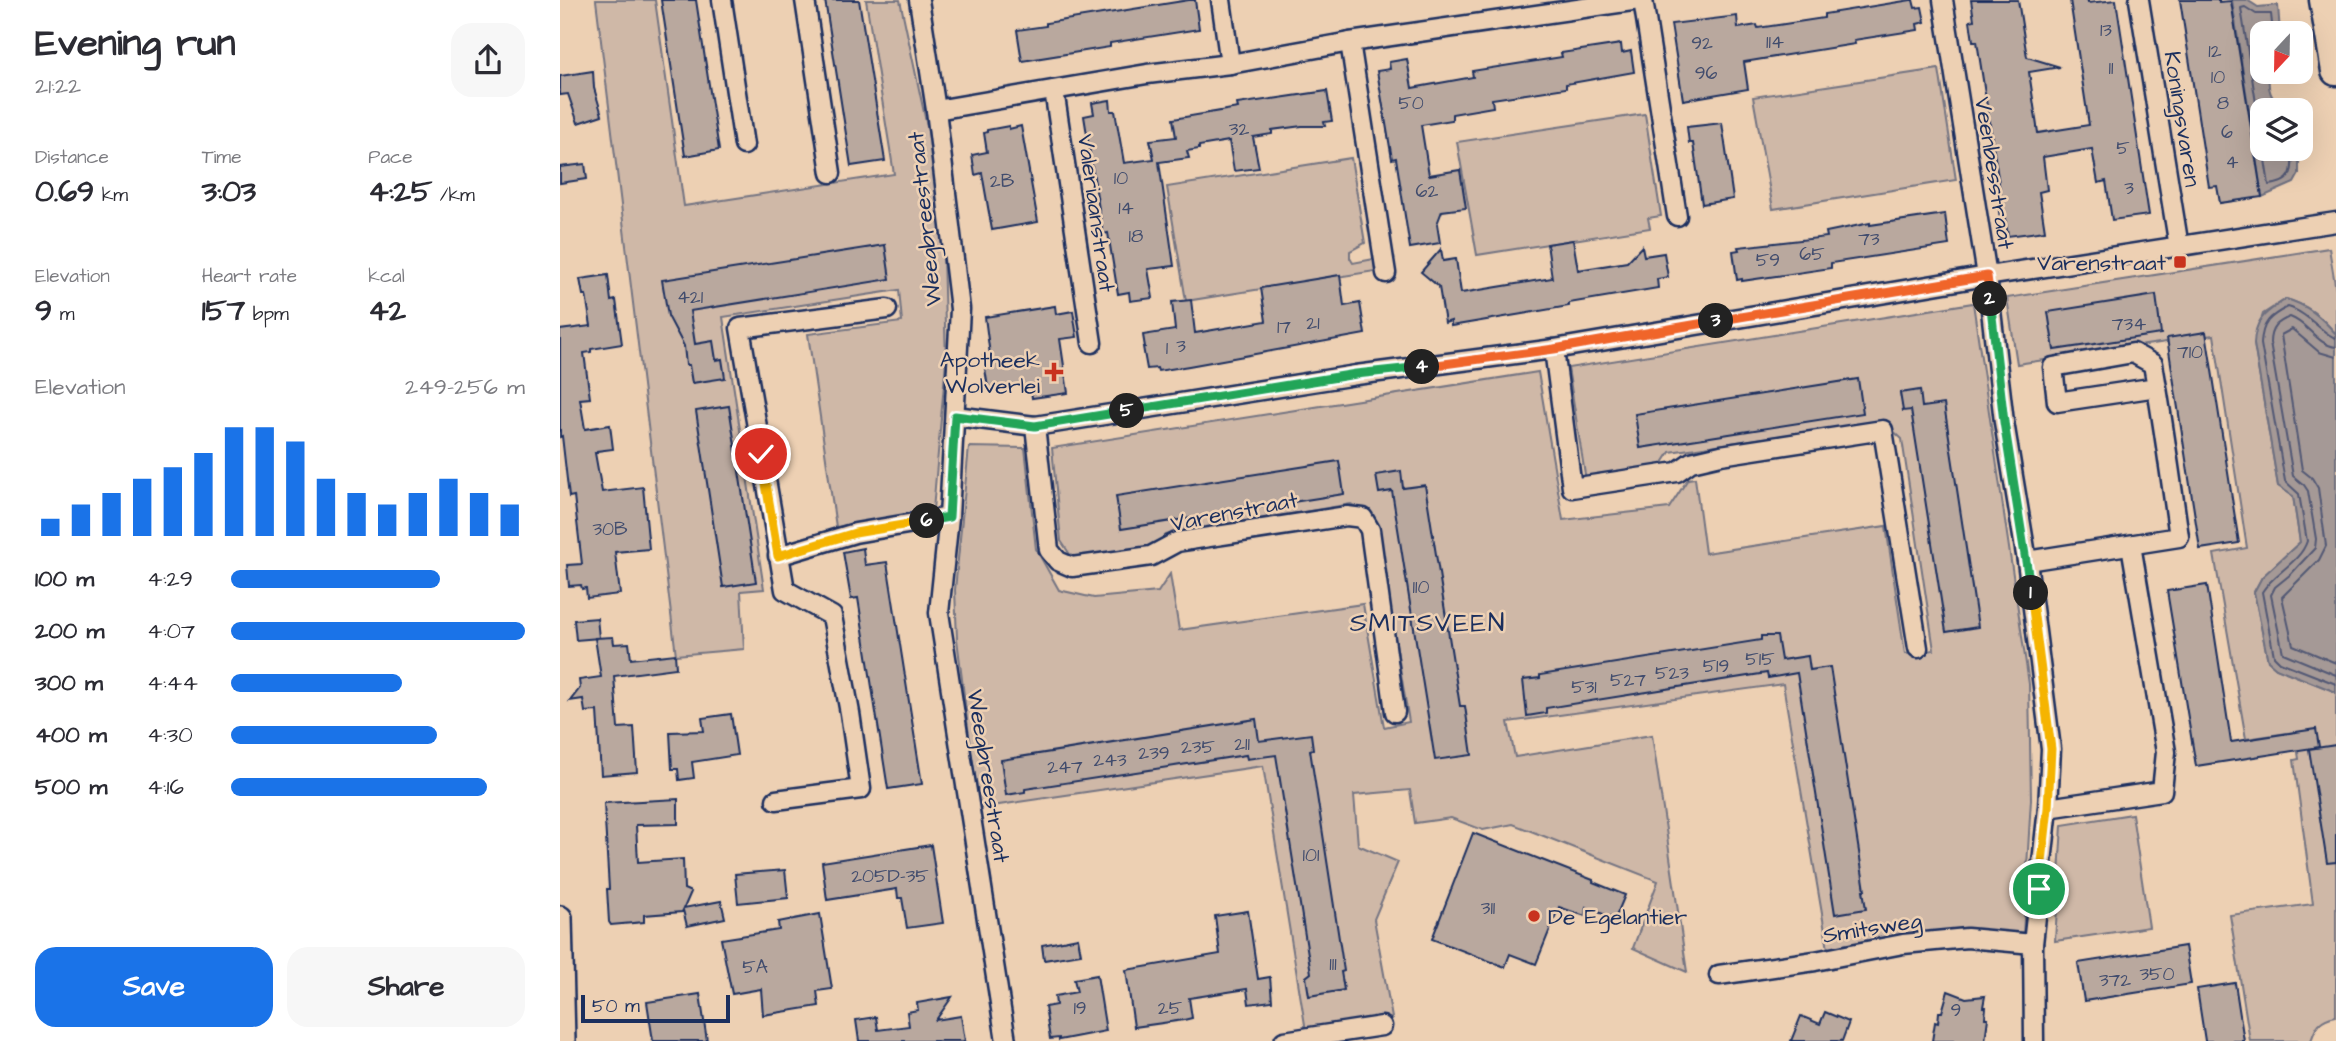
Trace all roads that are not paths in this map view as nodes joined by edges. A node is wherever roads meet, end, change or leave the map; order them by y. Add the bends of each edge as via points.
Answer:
1 (722, 0) edge
2 (805, 0) edge
3 (919, 0) edge
4 (1221, 0) edge
5 (1641, 0) edge
6 (1943, 0) edge
7 (2139, 0) edge
8 (2324, 0) edge
9 (1522, 9) edge
10 (1350, 42) junction
11 (1230, 64) junction
12 (2336, 71) edge
13 (1054, 90) junction
14 (936, 110) junction
15 (744, 145) dead end
16 (831, 173) dead end
17 (1677, 216) dead end
18 (2336, 222) edge
19 (2179, 247) junction
20 (1386, 273) dead end
21 (1987, 276) junction
22 (887, 309) dead end
23 (1092, 343) dead end
24 (1554, 349) junction
25 (2157, 387) junction
26 (955, 416) junction
27 (1035, 426) junction
28 (949, 517) junction
29 (2131, 545) junction
30 (778, 556) junction
31 (2027, 561) junction
32 (1918, 648) dead end
33 (1395, 712) dead end
34 (776, 800) dead end
35 (2048, 808) junction
36 (560, 918) edge
37 (2033, 944) junction
38 (1720, 975) dead end
39 (1382, 1026) dead end
40 (563, 1041) edge
41 (1006, 1041) edge
42 (1284, 1041) edge
43 (2034, 1041) edge

1 - 15 street
2 - 16 street
3 - 14 street, Weegbreestraat
4 - 11 street
5 - 9 street
5 - 17 street
6 - 21 street, Veenbesstraat
7 - 19 street, Koningsvaren
8 - 12 main road
9 - 10 street
10 - 11 street
10 - 20 street
11 - 13 street
13 - 14 street
13 - 23 street, Valeriaanstraat
14 - 26 street, Weegbreestraat via 960,309
18 - 19 street
19 - 21 street
21 - 24 street
21 - 31 street, Veenbesstraat
22 - 30 street, Weegbreestraat via 740,328
24 - 27 street via 1356,374
24 - 32 street via 1572,488 1677,472 1691,462 1721,456 1882,430
25 - 25 street via 2057,402 2053,367 2133,353 2153,364
25 - 29 street via 2179,537
26 - 27 street
26 - 28 street, Weegbreestraat
27 - 33 street, Varenstraat via 1049,550 1072,567 1151,556 1177,542 1347,516 1363,518 1370,530
28 - 30 street via 855,533
28 - 41 street, Weegbreestraat via 939,613
29 - 31 street
29 - 35 street via 2166,752 2162,791
30 - 34 street, Weegbreestraat via 785,590 832,617 861,789
31 - 35 street, Veenbesstraat via 2051,749
35 - 37 street, Veenbesstraat
36 - 40 street
37 - 38 street, Smitsweg via 1967,938 1903,944
37 - 43 street, Veenbesstraat
39 - 42 street

